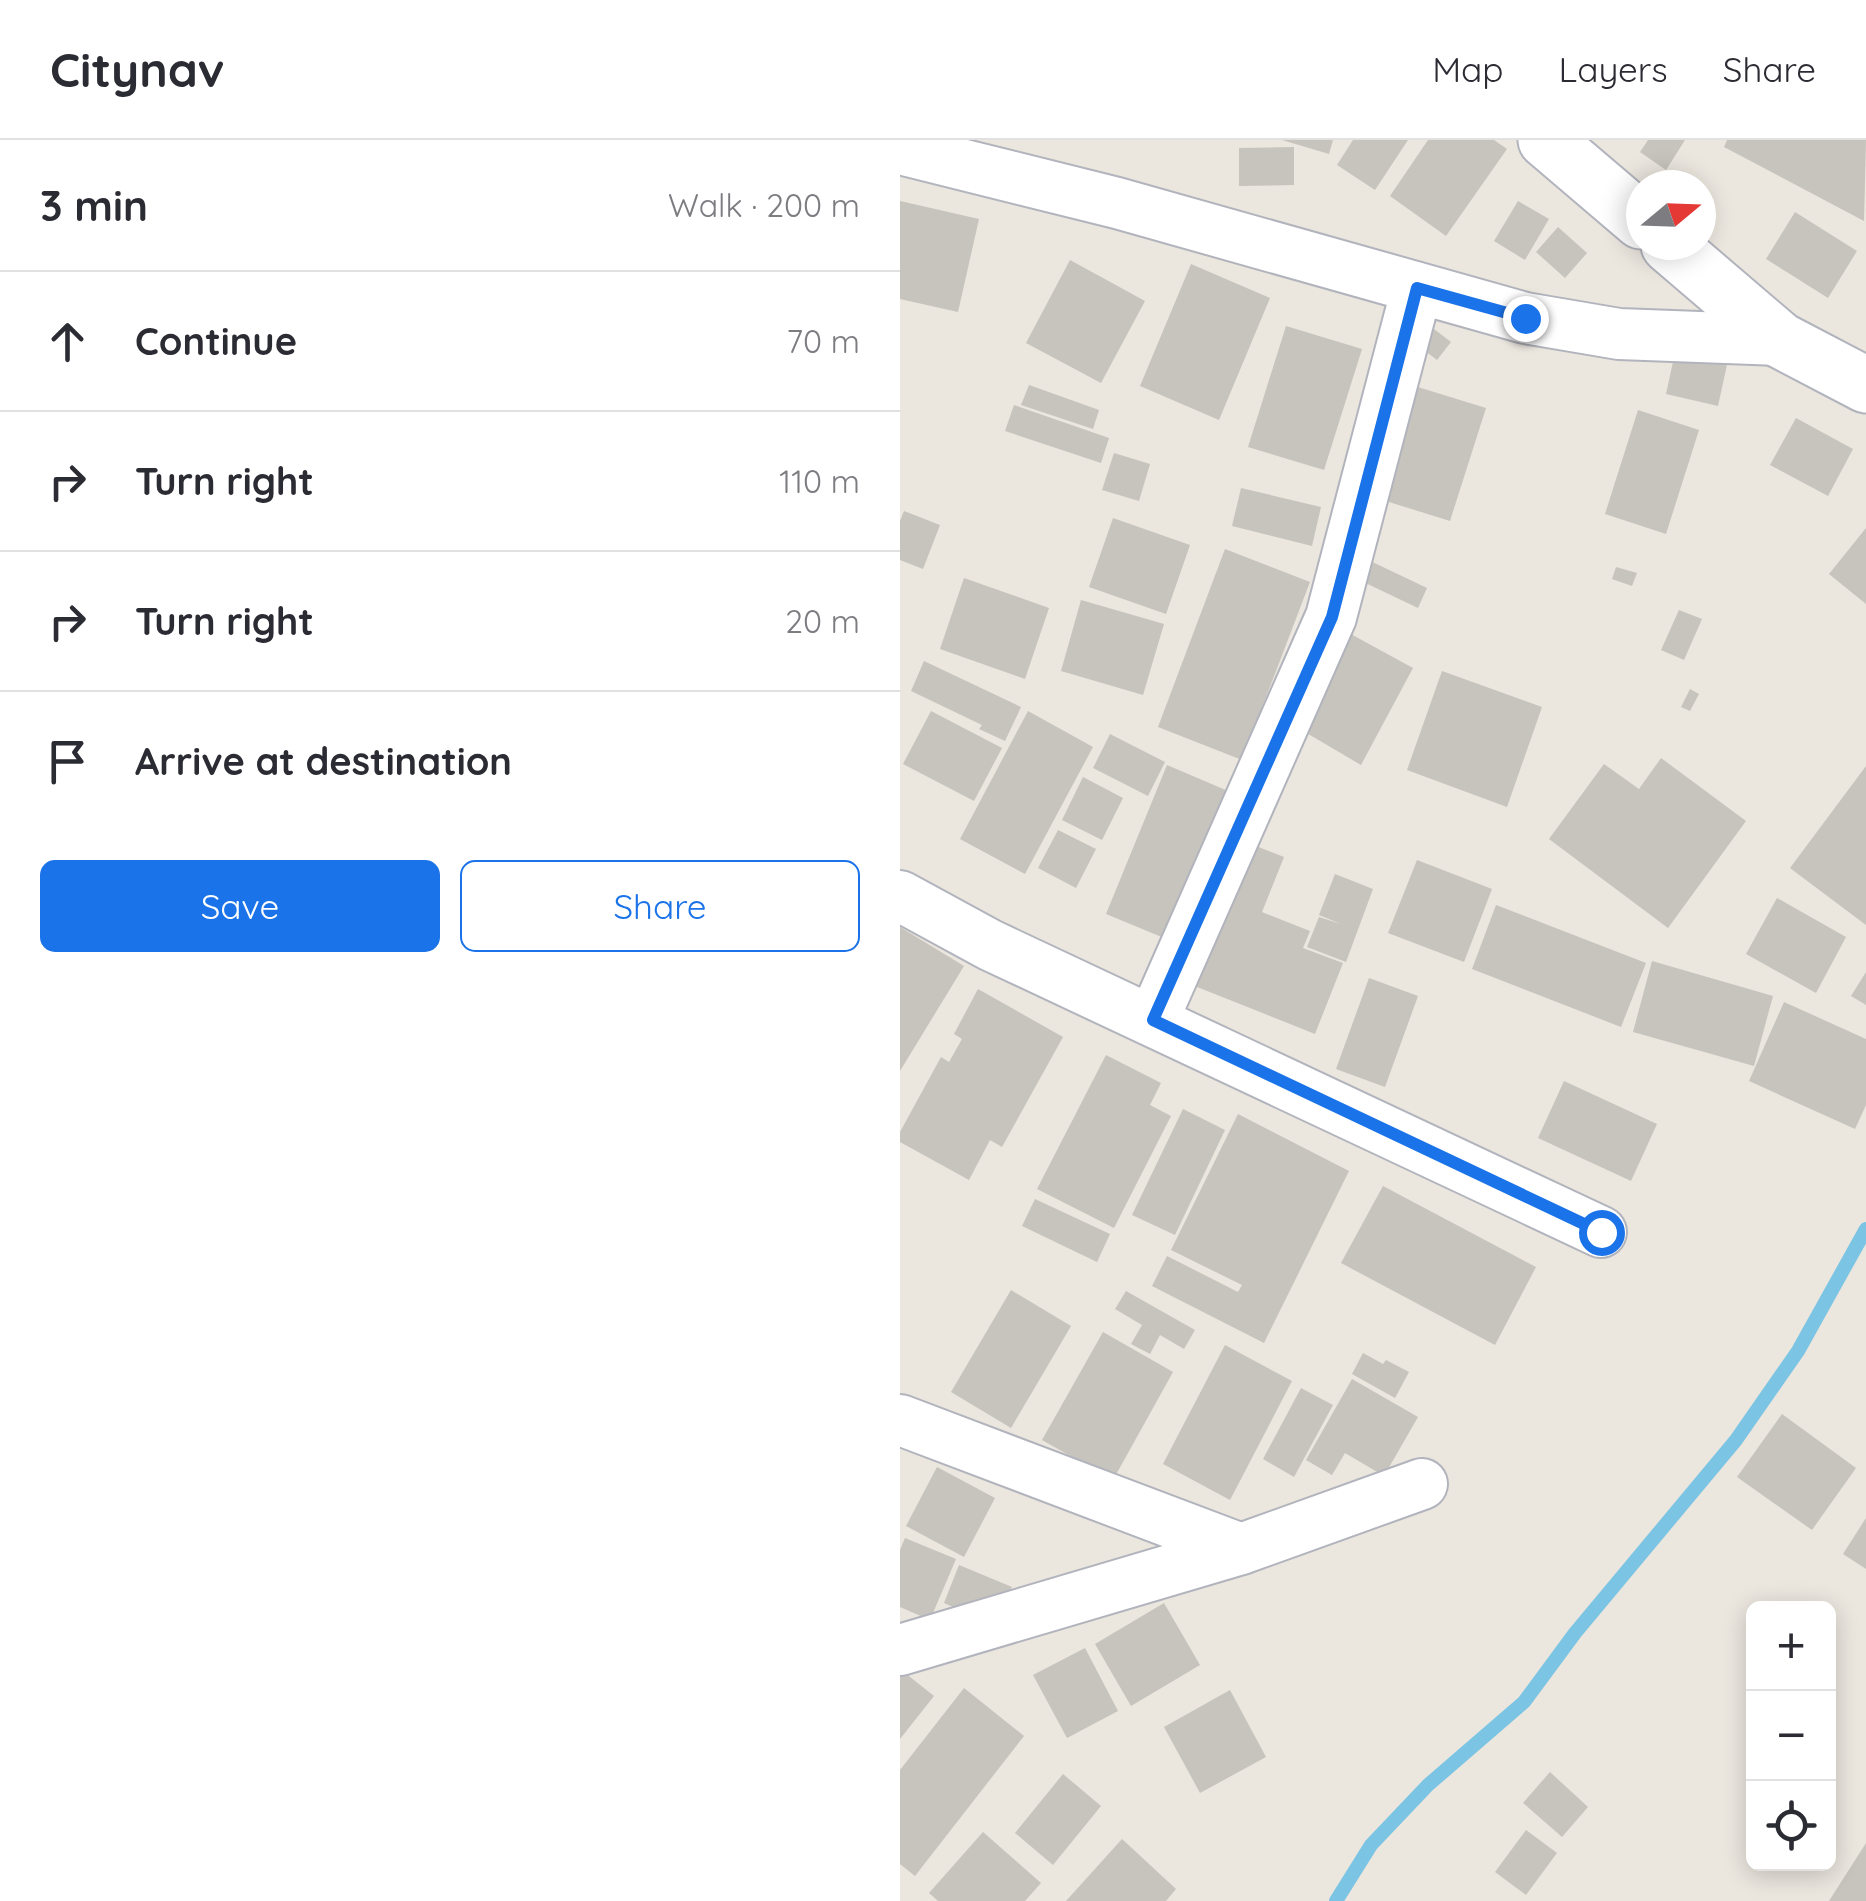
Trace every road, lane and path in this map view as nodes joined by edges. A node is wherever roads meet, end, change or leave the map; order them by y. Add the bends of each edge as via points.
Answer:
1 (1546, 140) edge
2 (900, 149) edge
3 (1626, 208) edge
4 (1687, 260) edge
5 (1417, 288) junction
6 (1780, 340) junction
7 (1866, 385) edge
8 (900, 896) edge
9 (1153, 1020) junction
10 (1601, 1232) dead end
11 (900, 1420) edge
12 (1422, 1484) dead end
13 (1241, 1549) junction
14 (900, 1650) edge

1 - 3 street
2 - 5 street
4 - 6 street
5 - 6 street via 1525,318 1618,334
5 - 9 street via 1332,617
6 - 7 street
8 - 9 street
9 - 10 street
11 - 13 street
12 - 13 street
13 - 14 street

